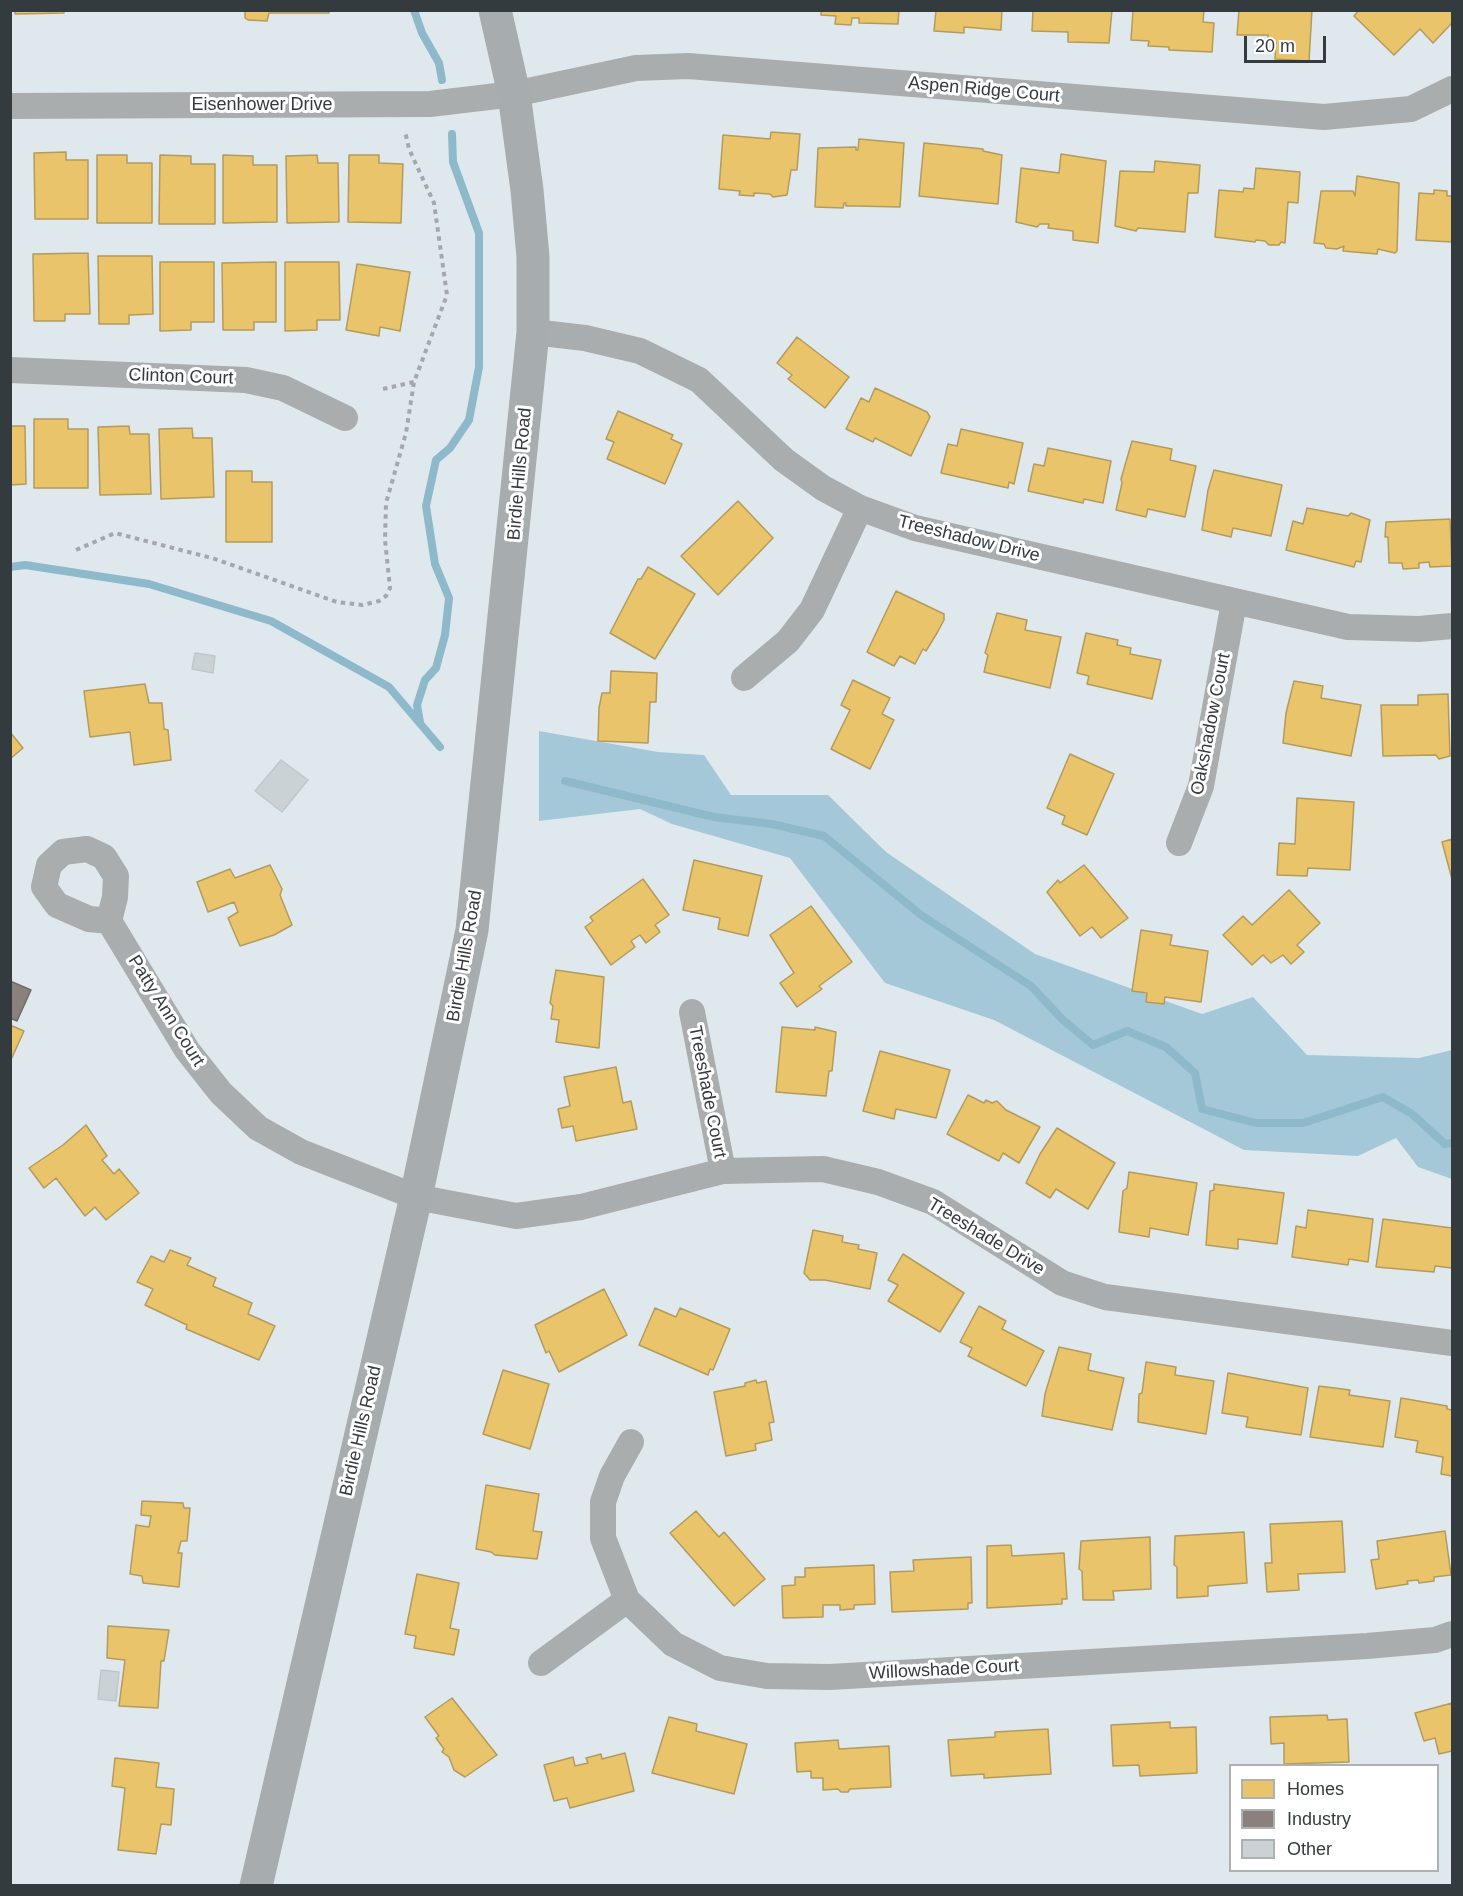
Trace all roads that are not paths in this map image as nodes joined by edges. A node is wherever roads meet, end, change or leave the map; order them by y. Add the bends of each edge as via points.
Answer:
1 (495, 10) edge
2 (1452, 89) edge
3 (514, 94) junction
4 (10, 106) edge
5 (533, 332) junction
6 (10, 370) edge
7 (345, 418) dead end
8 (860, 508) junction
9 (1234, 602) junction
10 (1452, 626) edge
11 (744, 678) dead end
12 (1179, 843) dead end
13 (109, 921) dead end
14 (692, 1012) dead end
15 (723, 1171) junction
16 (416, 1197) junction
17 (1452, 1343) edge
18 (631, 1443) dead end
19 (627, 1600) junction
20 (1452, 1634) edge
21 (541, 1663) dead end
22 (256, 1886) edge

1 - 3 main road, Birdie Hills Road
2 - 3 street, Aspen Ridge Court via 1411,109 1324,117 688,66 636,68
3 - 4 street, Eisenhower Drive via 430,104
3 - 5 main road, Birdie Hills Road via 533,257
5 - 8 street, Treeshadow Drive via 585,338 640,351 699,380 784,460 823,489
5 - 16 main road, Birdie Hills Road via 472,930
6 - 7 street, Clinton Court via 246,380 284,388
8 - 9 street, Treeshadow Drive via 915,528
8 - 11 street via 812,610 788,641
9 - 10 street, Treeshadow Drive via 1348,627
9 - 12 street, Oakshadow Court via 1202,786
13 - 16 street, Patty Ann Court via 187,1050 221,1093 258,1128 301,1152
14 - 15 street, Treeshade Court
15 - 16 street, Treeshade Drive via 581,1207 516,1216
15 - 17 street, Treeshade Drive via 823,1169 878,1182 933,1202 1062,1283 1105,1297
16 - 22 main road, Birdie Hills Road
18 - 19 street, Willowshade Court via 612,1476 603,1502 603,1539
19 - 20 street, Willowshade Court via 673,1644 720,1668 767,1676 830,1677 1367,1646 1435,1640
19 - 21 street

